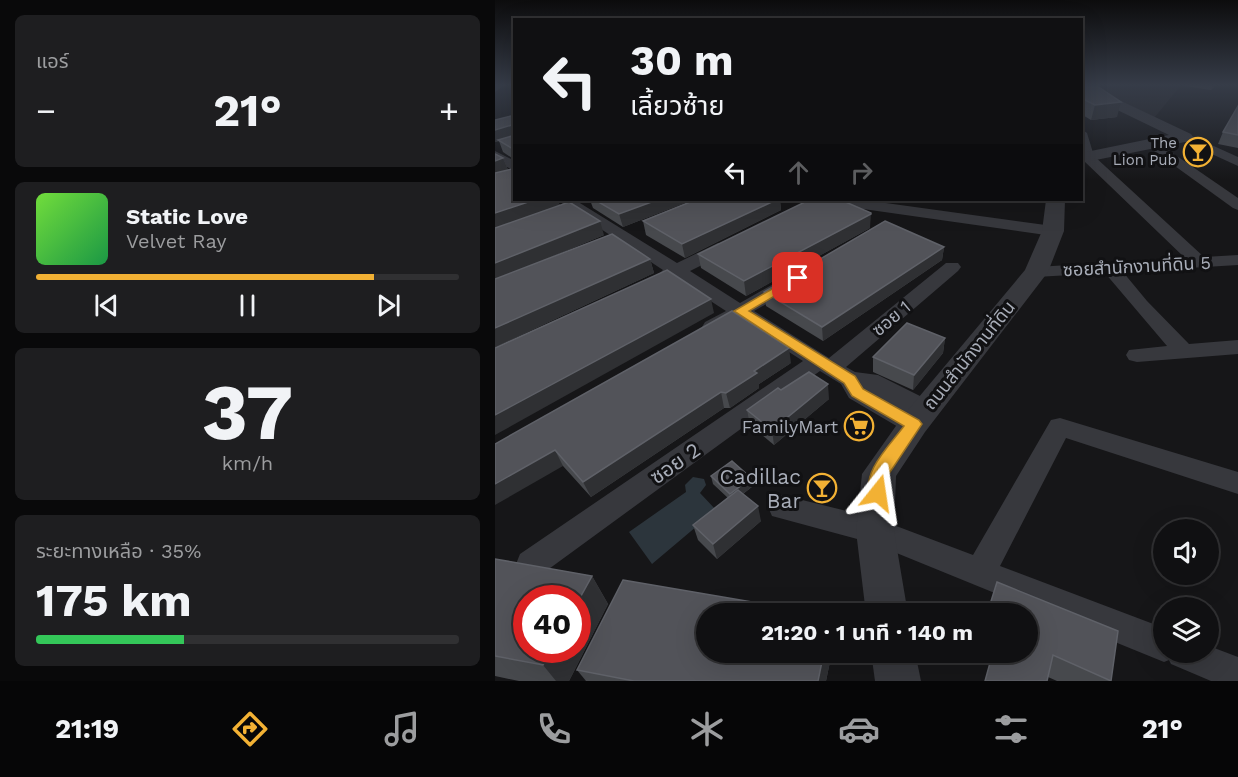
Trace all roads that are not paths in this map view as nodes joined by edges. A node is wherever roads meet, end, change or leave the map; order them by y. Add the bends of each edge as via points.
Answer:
1 (1141, 116) edge
2 (1185, 137) junction
3 (1155, 145) junction
4 (498, 149) edge
5 (1231, 153) edge
6 (1085, 157) edge
7 (1238, 162) edge
8 (511, 173) edge
9 (591, 201) edge
10 (853, 201) edge
11 (1055, 201) edge
12 (1238, 205) edge
13 (566, 207) edge
14 (944, 207) edge
15 (644, 227) edge
16 (1053, 231) junction
17 (622, 236) junction
18 (739, 240) edge
19 (601, 245) edge
20 (1238, 260) edge
21 (1199, 262) junction
22 (952, 267) dead end
23 (1109, 267) junction
24 (677, 271) junction
25 (807, 272) edge
26 (1036, 272) junction
27 (645, 286) edge
28 (740, 311) junction
29 (689, 340) edge
30 (1238, 346) edge
31 (1183, 350) junction
32 (1137, 355) dead end
33 (833, 370) junction
34 (920, 417) junction
35 (1238, 483) edge
36 (782, 507) dead end
37 (875, 531) junction
38 (531, 564) edge
39 (981, 571) junction
40 (886, 603) edge
41 (1153, 641) edge
42 (895, 663) edge
43 (1209, 663) edge
44 (1238, 675) edge
45 (898, 681) edge

1 - 2 street
2 - 3 street
2 - 5 street
3 - 6 street
3 - 12 street
4 - 8 street
5 - 7 street
6 - 21 street
9 - 13 street
10 - 14 street
11 - 16 street, ถนนสำนักงานที่ดิน
13 - 17 street
14 - 16 street
15 - 17 street
16 - 26 street, ถนนสำนักงานที่ดิน
17 - 19 street
17 - 24 street
18 - 24 street
20 - 21 street, ซอยสำนักงานที่ดิน 5
21 - 23 street, ซอยสำนักงานที่ดิน 5
22 - 33 street, ซอย 1
23 - 26 street, ซอยสำนักงานที่ดิน 5
23 - 31 street
24 - 27 street
24 - 28 street
25 - 28 street
26 - 34 street, ถนนสำนักงานที่ดิน
28 - 29 street
28 - 33 street
30 - 31 street
31 - 32 street
33 - 34 street via 857,392
33 - 38 street, ซอย 2
34 - 37 street, ถนนสำนักงานที่ดิน via 879,474
35 - 39 street via 1060,427
36 - 37 street
37 - 39 street
37 - 40 street, ถนนสำนักงานที่ดิน
39 - 41 street
42 - 45 street
43 - 44 street

